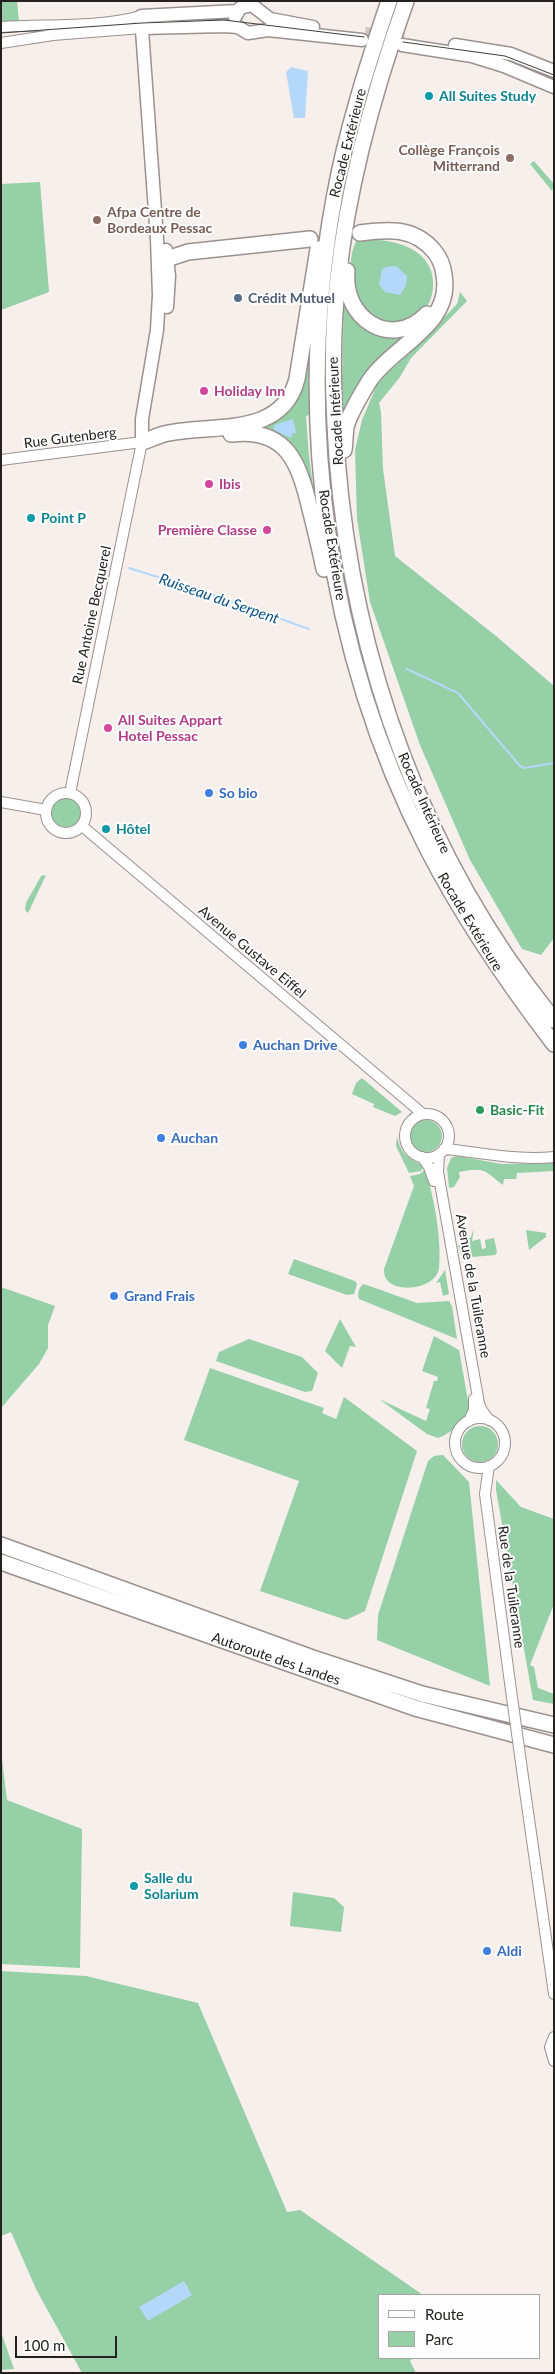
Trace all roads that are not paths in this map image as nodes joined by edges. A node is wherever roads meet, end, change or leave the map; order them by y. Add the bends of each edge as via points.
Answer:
1 (389, 1) edge
2 (406, 1) edge
3 (240, 7) edge
4 (257, 7) edge
5 (142, 22) junction
6 (1, 27) edge
7 (238, 27) junction
8 (256, 31) junction
9 (1, 43) edge
10 (554, 71) edge
11 (554, 87) edge
12 (334, 197) junction
13 (346, 220) junction
14 (310, 242) dead end
15 (163, 260) junction
16 (142, 442) junction
17 (1, 460) edge
18 (339, 481) junction
19 (352, 650) junction
20 (70, 794) junction
21 (1, 802) edge
22 (46, 810) junction
23 (82, 826) junction
24 (554, 1020) edge
25 (554, 1044) edge
26 (404, 1100) junction
27 (423, 1114) junction
28 (410, 1121) junction
29 (448, 1135) junction
30 (465, 1150) junction
31 (441, 1152) junction
32 (554, 1157) edge
33 (422, 1158) junction
34 (489, 1420) junction
35 (469, 1421) junction
36 (471, 1466) junction
37 (489, 1466) junction
38 (485, 1494) junction
39 (1, 1545) edge
40 (1, 1562) edge
41 (554, 1725) edge
42 (554, 1746) edge
43 (554, 1994) edge
44 (554, 2037) edge
45 (554, 2061) edge

1 - 12 highway, Rocade Extérieure via 356,106
2 - 13 highway, Rocade Intérieure via 368,120
3 - 4 main road
3 - 5 main road
3 - 7 main road via 235,20
4 - 8 main road via 262,24
4 - 8 main road via 270,19 364,37
5 - 6 street
5 - 7 main road
5 - 9 street
5 - 15 main road, Rue Antoine Becquerel via 149,127 157,152
7 - 8 main road via 244,32
10 - 11 main road via 493,50 403,42 472,56
12 - 16 highway via 326,204 297,379 291,398 277,412 246,424 164,434
12 - 19 highway, Rocade Extérieure via 317,340 318,413 330,548
13 - 18 highway, Rocade Intérieure via 332,361
13 - 18 highway via 350,238 346,278 348,296 356,311 376,327 391,330 420,322 431,310 439,282 436,267 425,252 410,242 395,237 360,236 388,229 402,231 428,244 443,268 445,295 430,323 371,378 346,426
14 - 15 highway via 283,240 188,252
15 - 16 main road, Rue Antoine Becquerel via 169,276 164,331 149,420
16 - 17 street, Rue Gutenberg
16 - 19 highway via 248,433 282,445 300,473 332,603
16 - 20 street, Rue Antoine Becquerel
18 - 24 highway, Rocade Intérieure via 360,617 373,669 407,765 442,845 477,909
19 - 25 highway, Rocade Extérieure via 377,731 427,848 481,943
20 - 22 street via 57,795
20 - 23 street via 82,800 85,806 87,813
21 - 22 street
22 - 23 street via 48,822 57,831 73,832
23 - 26 street, Avenue Gustave Eiffel
26 - 27 street, Avenue Gustave Eiffel
26 - 28 street
27 - 28 street
27 - 29 street via 437,1117 447,1128
28 - 33 street via 405,1140 411,1151
29 - 30 street
29 - 31 street
30 - 31 street
30 - 32 street via 494,1157
31 - 33 street
31 - 34 street, Avenue de la Tuileranne via 438,1172 479,1403
33 - 35 street, Avenue de la Tuileranne via 432,1174 465,1350 474,1404
34 - 35 street
34 - 37 street via 501,1429 505,1444 501,1458
35 - 36 street via 459,1430 455,1442 458,1455
36 - 37 street
36 - 38 street, Rue de la Tuileranne
37 - 38 street, Rue de la Tuileranne
38 - 43 street, Rue de la Tuileranne, bridge
39 - 41 highway, Autoroute des Landes via 422,1694
40 - 42 highway, Autoroute des Landes via 415,1708
44 - 45 street via 550,2047

